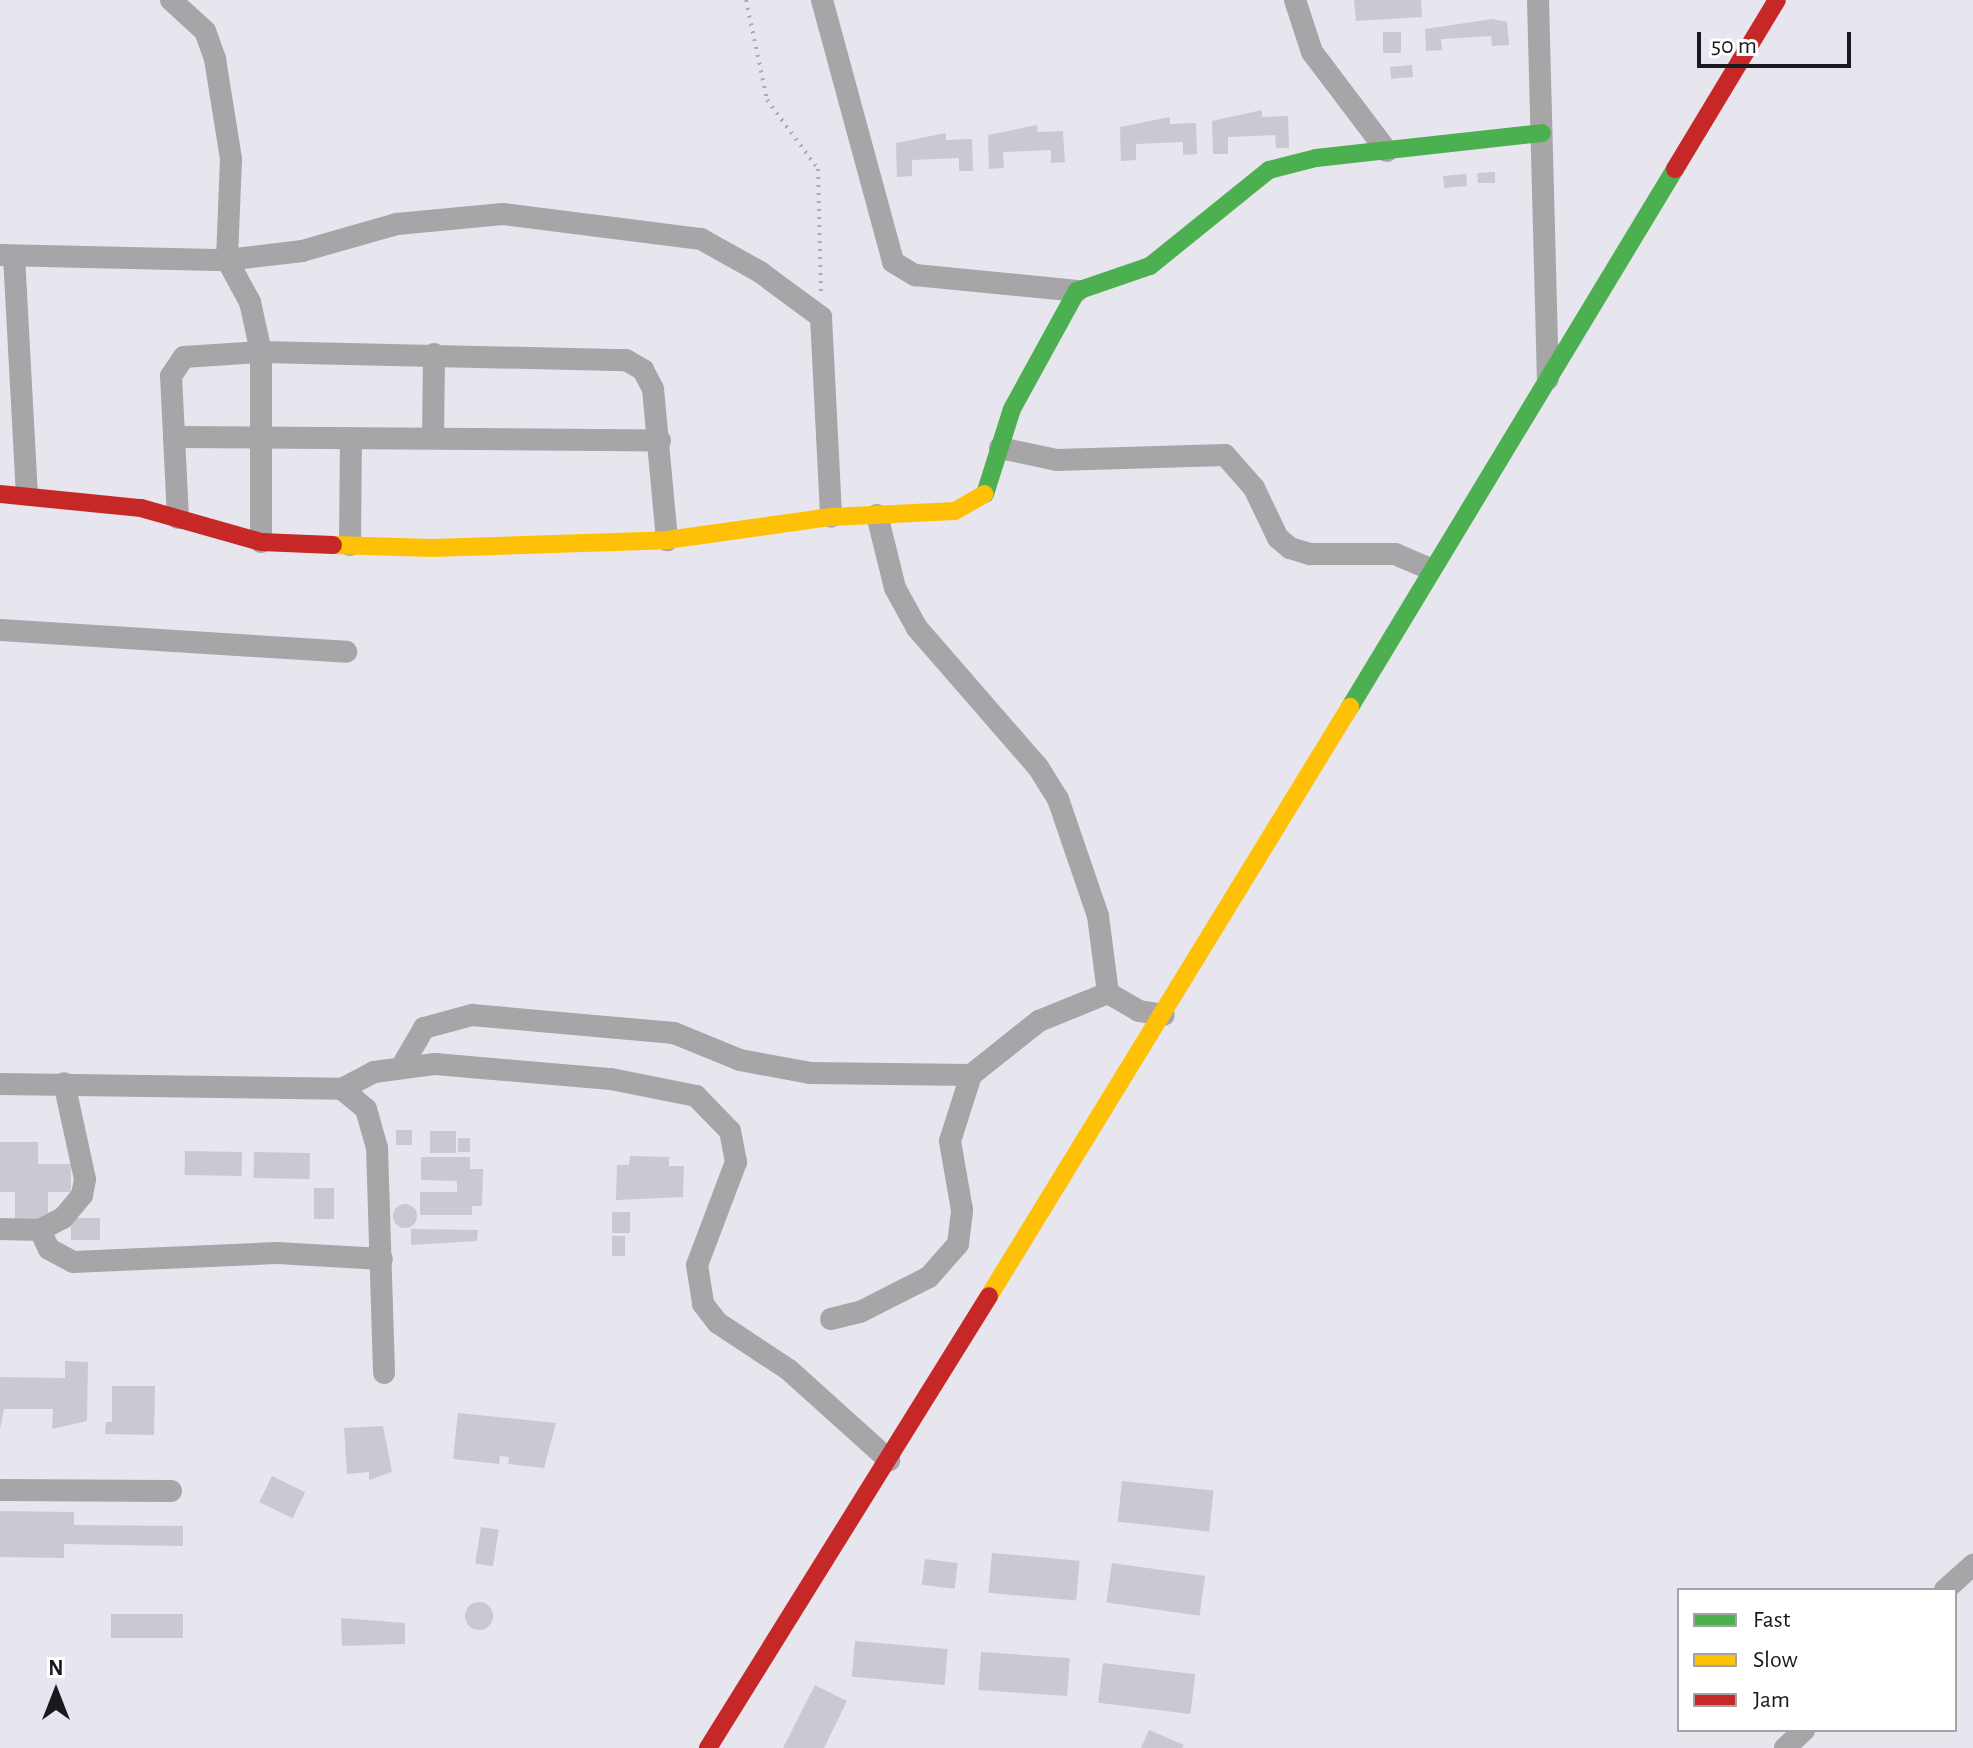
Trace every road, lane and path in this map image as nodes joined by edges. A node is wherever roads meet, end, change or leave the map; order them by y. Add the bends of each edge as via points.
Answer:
1 (171, 0) edge
2 (746, 0) edge
3 (822, 0) edge
4 (1295, 0) edge
5 (1538, 0) edge
6 (1777, 0) edge
7 (1542, 133) junction
8 (1387, 151) junction
9 (7, 256) edge
10 (227, 260) junction
11 (1077, 291) junction
12 (821, 317) junction
13 (261, 352) junction
14 (434, 354) junction
15 (1548, 380) junction
16 (174, 437) junction
17 (261, 438) junction
18 (351, 438) junction
19 (433, 438) junction
20 (660, 440) junction
21 (1000, 448) junction
22 (0, 494) edge
23 (27, 495) junction
24 (877, 515) junction
25 (831, 517) junction
26 (178, 518) junction
27 (667, 540) junction
28 (261, 542) junction
29 (350, 545) junction
30 (1430, 569) junction
31 (0, 630) edge
32 (346, 652) dead end
33 (1108, 993) junction
34 (1164, 1015) junction
35 (402, 1066) junction
36 (971, 1075) junction
37 (64, 1083) junction
38 (0, 1084) edge
39 (342, 1089) junction
40 (0, 1229) edge
41 (40, 1230) junction
42 (382, 1259) junction
43 (831, 1319) dead end
44 (384, 1373) dead end
45 (889, 1460) junction
46 (0, 1490) edge
47 (171, 1491) dead end
48 (1973, 1565) edge
49 (1947, 1588) edge
50 (1802, 1732) edge
51 (708, 1748) edge
52 (1785, 1748) edge

1 - 10 street via 212,45 231,159
2 - 12 path via 767,100 776,120 818,169 823,186
3 - 11 street via 893,262 932,278
4 - 8 street via 1312,52
5 - 7 street
6 - 15 street
7 - 8 street
7 - 15 street
8 - 11 street via 1269,170 1150,266
9 - 10 street
9 - 23 street
10 - 12 street via 302,251 397,224 503,214 701,239 760,272
10 - 13 street via 250,302
11 - 21 street via 1012,409
12 - 25 street
13 - 14 street
13 - 16 street via 195,354 175,363
13 - 17 street
14 - 19 street
14 - 20 street via 635,363 653,389
15 - 30 street
16 - 17 street
16 - 26 street
17 - 18 street
17 - 28 street
18 - 19 street
18 - 29 street
19 - 20 street
20 - 27 street
21 - 24 street via 997,472 981,500 955,511
21 - 30 street via 1057,460 1225,455 1254,488 1278,538 1290,548 1310,554 1395,554
22 - 23 street
23 - 26 street via 92,499
24 - 25 street
24 - 33 street via 895,588 917,628 1038,767 1058,799 1098,916
25 - 27 street
26 - 28 street
27 - 29 street
28 - 29 street
30 - 34 street
31 - 32 street
33 - 34 street via 1128,1007
33 - 36 street via 1039,1021
34 - 45 street
35 - 36 street via 424,1028 444,1019 486,1016 674,1033 740,1060 810,1073
35 - 39 street
35 - 45 street via 523,1068 611,1079 696,1096 715,1111 730,1131 736,1162 697,1265 703,1304 718,1323 789,1370
36 - 43 street via 950,1141 962,1210 958,1244 929,1277 860,1312
37 - 38 street
37 - 39 street
37 - 41 street via 85,1179 76,1205
39 - 42 street via 366,1109 374,1136
40 - 41 street
41 - 42 street via 49,1249 73,1262 263,1253
42 - 44 street
45 - 51 street
46 - 47 street
48 - 49 street
50 - 52 street

